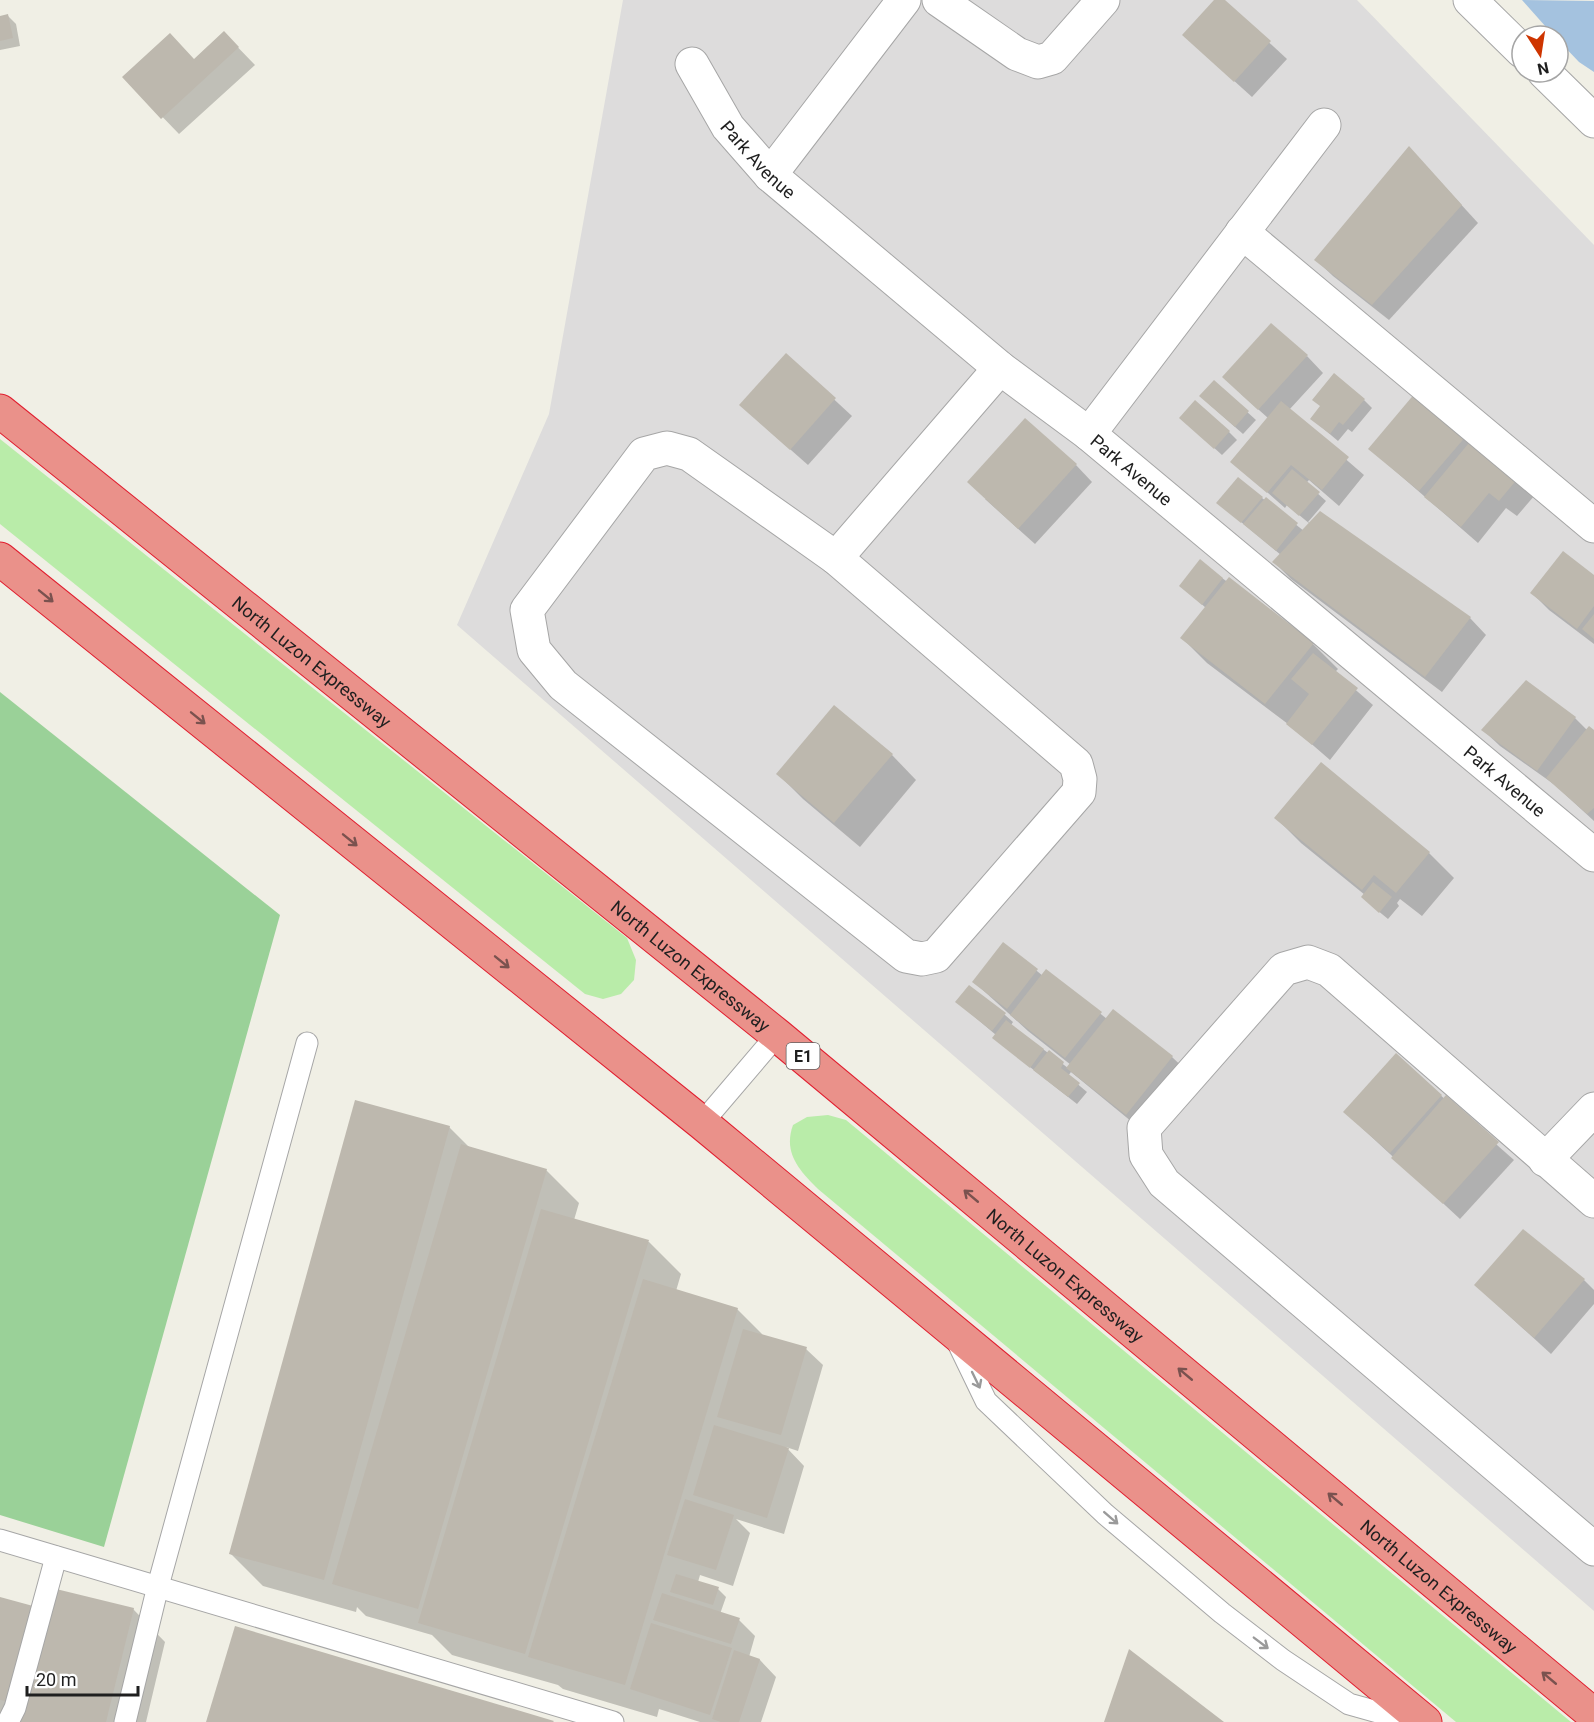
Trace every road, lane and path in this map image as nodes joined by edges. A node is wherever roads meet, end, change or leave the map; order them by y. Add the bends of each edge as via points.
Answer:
1 (904, 0) edge
2 (939, 0) edge
3 (1102, 0) edge
4 (1470, 0) edge
5 (1510, 39) edge
6 (692, 64) dead end
7 (1556, 84) edge
8 (1594, 121) edge
9 (1324, 125) dead end
10 (770, 175) junction
11 (1242, 232) junction
12 (1000, 368) junction
13 (0, 411) edge
14 (1089, 434) junction
15 (1594, 526) edge
16 (836, 558) junction
17 (0, 560) edge
18 (1594, 855) edge
19 (777, 1035) junction
20 (307, 1043) dead end
21 (1594, 1109) edge
22 (702, 1123) junction
23 (1545, 1160) junction
24 (1594, 1202) edge
25 (951, 1327) junction
26 (0, 1540) edge
27 (1594, 1549) edge
28 (56, 1557) junction
29 (158, 1586) junction
30 (1594, 1715) edge
31 (8, 1722) edge
32 (125, 1722) edge
33 (613, 1722) edge
34 (1414, 1722) edge
35 (1425, 1722) edge

1 - 10 street
2 - 3 street via 1017,54 1038,63 1052,58
4 - 5 street
6 - 10 street, Park Avenue via 728,127
7 - 8 street
9 - 11 street
10 - 12 street, Park Avenue
11 - 14 street
11 - 15 street
12 - 14 street, Park Avenue
12 - 16 street
13 - 19 highway, North Luzon Expressway / E1
14 - 18 street, Park Avenue
16 - 16 street via 1076,764 1080,779 1079,792 936,956 906,956 563,686 534,650 526,610 644,454 667,448 689,454
17 -> 22 highway
19 - 22 lane
30 -> 19 highway, North Luzon Expressway / E1
20 - 29 lane
21 - 23 street
22 - 25 highway
23 - 24 street
23 - 27 street via 1329,970 1308,962 1284,969 1144,1128 1146,1155 1164,1183
25 -> 34 lane via 987,1401 1114,1522 1283,1660 1349,1704
25 - 35 highway
26 - 28 lane
28 - 29 lane
28 - 31 lane
29 - 32 lane
29 - 33 lane

